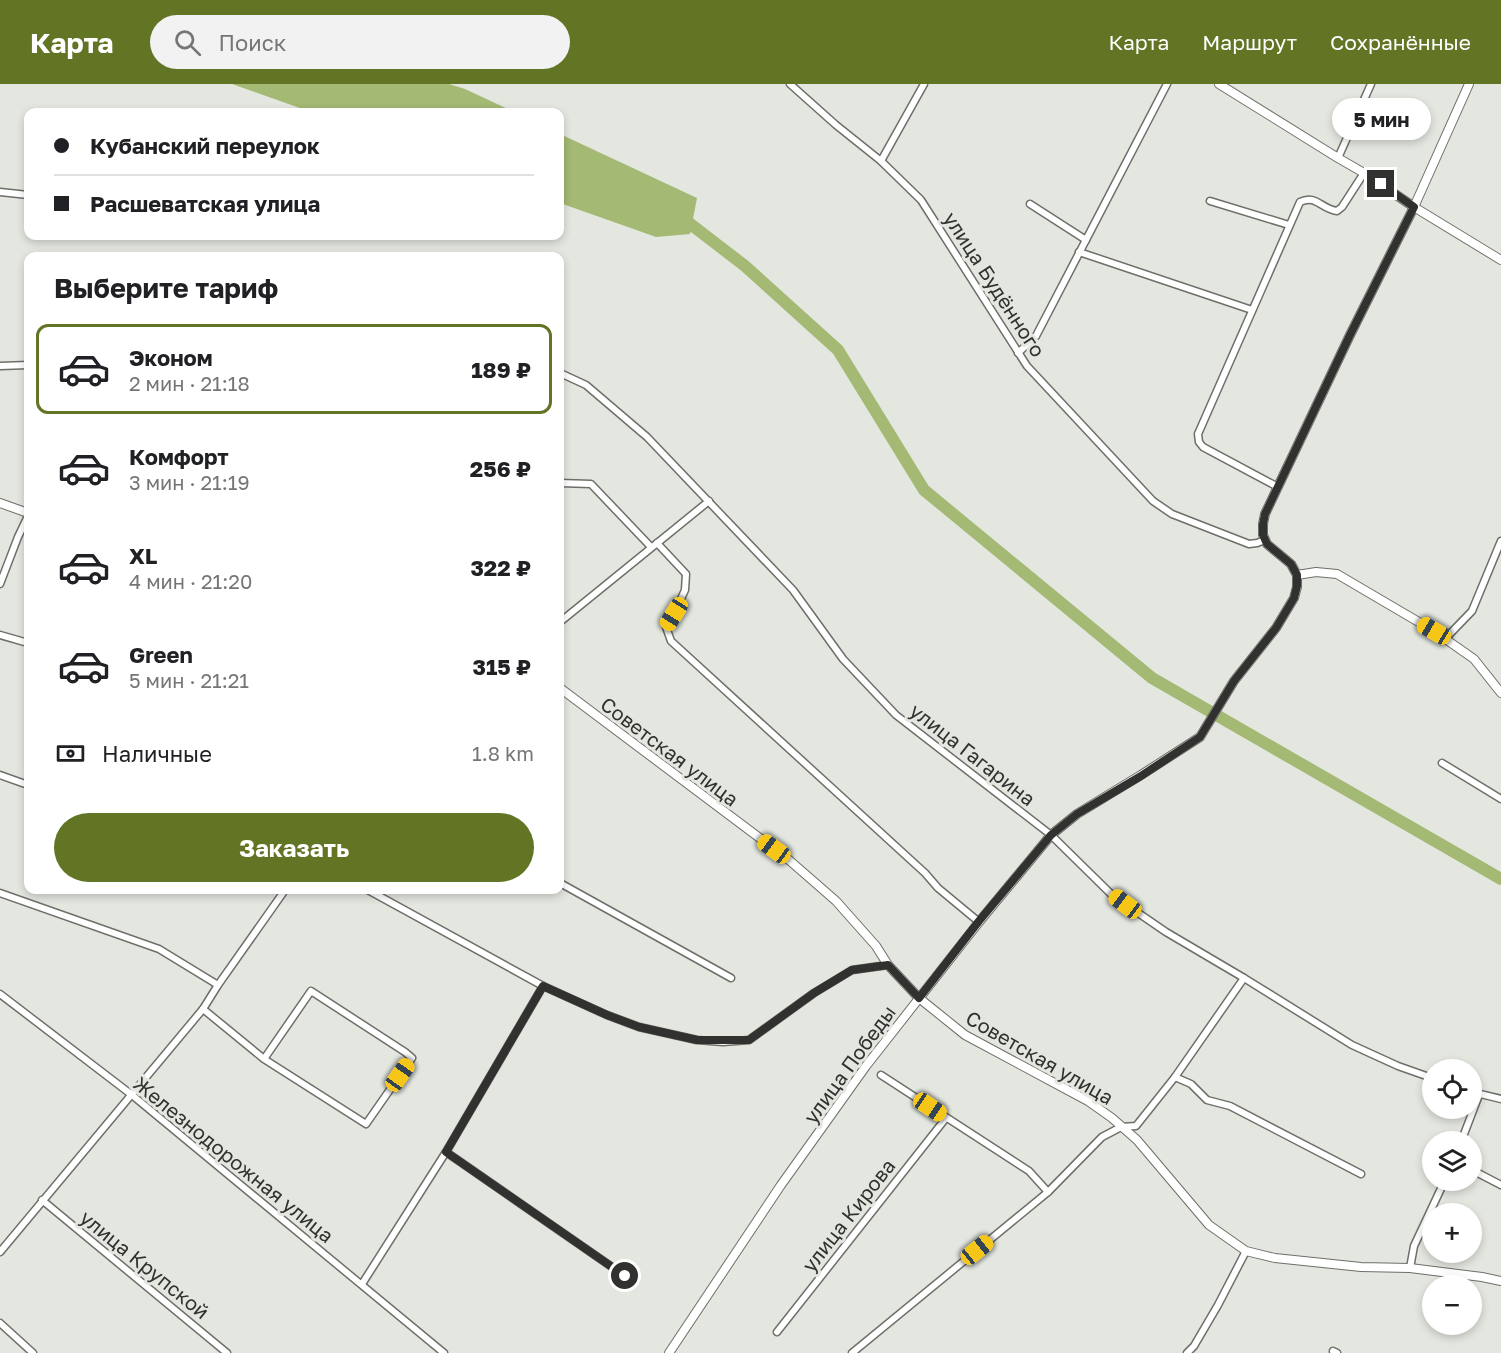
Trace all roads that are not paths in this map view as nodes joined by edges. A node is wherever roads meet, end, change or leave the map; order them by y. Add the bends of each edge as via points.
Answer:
1 (790, 84) edge
2 (924, 84) edge
3 (1167, 84) edge
4 (1219, 84) edge
5 (1371, 84) edge
6 (1469, 84) edge
7 (1338, 158) junction
8 (881, 161) junction
9 (1364, 172) junction
10 (0, 192) edge
11 (24, 195) edge
12 (1210, 201) dead end
13 (1030, 204) dead end
14 (1414, 207) junction
15 (1289, 225) junction
16 (1086, 240) junction
17 (1079, 252) junction
18 (1501, 260) edge
19 (1252, 310) junction
20 (1018, 353) junction
21 (24, 365) edge
22 (0, 366) edge
23 (564, 375) edge
24 (564, 483) edge
25 (1278, 487) junction
26 (709, 501) junction
27 (0, 503) edge
28 (24, 513) edge
29 (24, 524) edge
30 (1265, 540) junction
31 (1501, 541) edge
32 (654, 545) junction
33 (1297, 575) junction
34 (0, 584) edge
35 (564, 619) edge
36 (0, 635) edge
37 (1444, 640) junction
38 (24, 642) edge
39 (564, 691) edge
40 (1501, 693) edge
41 (1442, 763) dead end
42 (0, 775) edge
43 (24, 784) edge
44 (1501, 799) edge
45 (1051, 835) junction
46 (564, 885) edge
47 (0, 893) edge
48 (282, 894) edge
49 (375, 894) edge
50 (979, 921) junction
51 (888, 965) junction
52 (731, 978) dead end
53 (1244, 978) junction
54 (218, 985) junction
55 (543, 986) junction
56 (0, 994) edge
57 (919, 998) junction
58 (203, 1009) junction
59 (264, 1059) junction
60 (1422, 1074) edge
61 (881, 1075) dead end
62 (1175, 1077) junction
63 (132, 1095) junction
64 (1482, 1096) edge
65 (1501, 1099) edge
66 (946, 1118) junction
67 (1121, 1127) junction
68 (446, 1152) junction
69 (1361, 1174) dead end
70 (1482, 1175) edge
71 (1501, 1185) edge
72 (1440, 1191) edge
73 (1048, 1192) junction
74 (42, 1200) junction
75 (1246, 1251) junction
76 (0, 1252) edge
77 (1410, 1268) junction
78 (625, 1276) dead end
79 (1501, 1281) edge
80 (362, 1284) junction
81 (0, 1323) edge
82 (777, 1332) dead end
83 (33, 1353) edge
84 (227, 1353) edge
85 (444, 1353) edge
86 (669, 1353) edge
87 (852, 1353) edge
88 (1187, 1353) edge

1 - 8 street, улица Будённого
2 - 8 street
3 - 16 street
4 - 7 street
5 - 7 street
6 - 14 street
7 - 9 street
8 - 20 street, улица Будённого via 921,200
9 - 14 street
9 - 15 street via 1337,211 1307,198 1300,201
10 - 11 street
12 - 15 street
13 - 16 street
14 - 18 street
14 - 25 street
15 - 19 street
16 - 17 street
17 - 19 street
17 - 20 street via 1036,336
19 - 25 street via 1198,434 1199,442
20 - 30 street, улица Будённого via 1153,501 1172,514 1250,544
21 - 22 street
23 - 26 street, улица Гагарина via 586,385 638,429
24 - 32 street via 591,484
25 - 30 street via 1265,514
26 - 32 street
26 - 45 street, улица Гагарина via 793,590 843,659 896,715
27 - 28 street
29 - 34 street
30 - 33 street
31 - 37 street via 1472,611
32 - 35 street
32 - 50 street via 686,574 685,590 666,627 671,641 938,888
33 - 37 street via 1337,574
33 - 45 street, улица Победы via 1294,598 1234,681 1200,737 1077,814
36 - 38 street
37 - 40 street via 1474,659
39 - 51 street, Советская улица via 789,860 836,901
41 - 44 street
42 - 43 street
45 - 50 street, улица Победы
45 - 53 street, улица Гагарина via 1112,895
46 - 52 street
47 - 54 street via 159,948
48 - 54 street
49 - 55 street
50 - 57 street, улица Победы
51 - 55 street via 852,970 749,1040 697,1040 639,1027
51 - 57 street, Советская улица
53 - 60 street, улица Гагарина via 1352,1045
53 - 62 street
54 - 58 street
55 - 68 street
56 - 63 street, Железнодорожная улица
57 - 67 street, Советская улица via 965,1035 1088,1101
57 - 86 street, улица Победы via 781,1185
58 - 59 street
58 - 63 street
59 - 59 street via 311,991 412,1058 366,1124
61 - 66 street
62 - 67 street via 1136,1126
62 - 69 street via 1191,1084 1206,1100 1230,1106
63 - 74 street
63 - 80 street, Железнодорожная улица
64 - 65 street
66 - 73 street via 1029,1171
66 - 82 street, улица Кирова
67 - 73 street via 1102,1137
67 - 75 street, Советская улица via 1137,1140 1209,1225
68 - 78 street
68 - 80 street
70 - 71 street
72 - 77 street via 1414,1246
73 - 87 street
74 - 76 street
74 - 84 street, улица Крупской
75 - 77 street, Советская улица via 1361,1267
75 - 88 street
77 - 79 street, Советская улица
80 - 85 street, Железнодорожная улица
81 - 83 street

